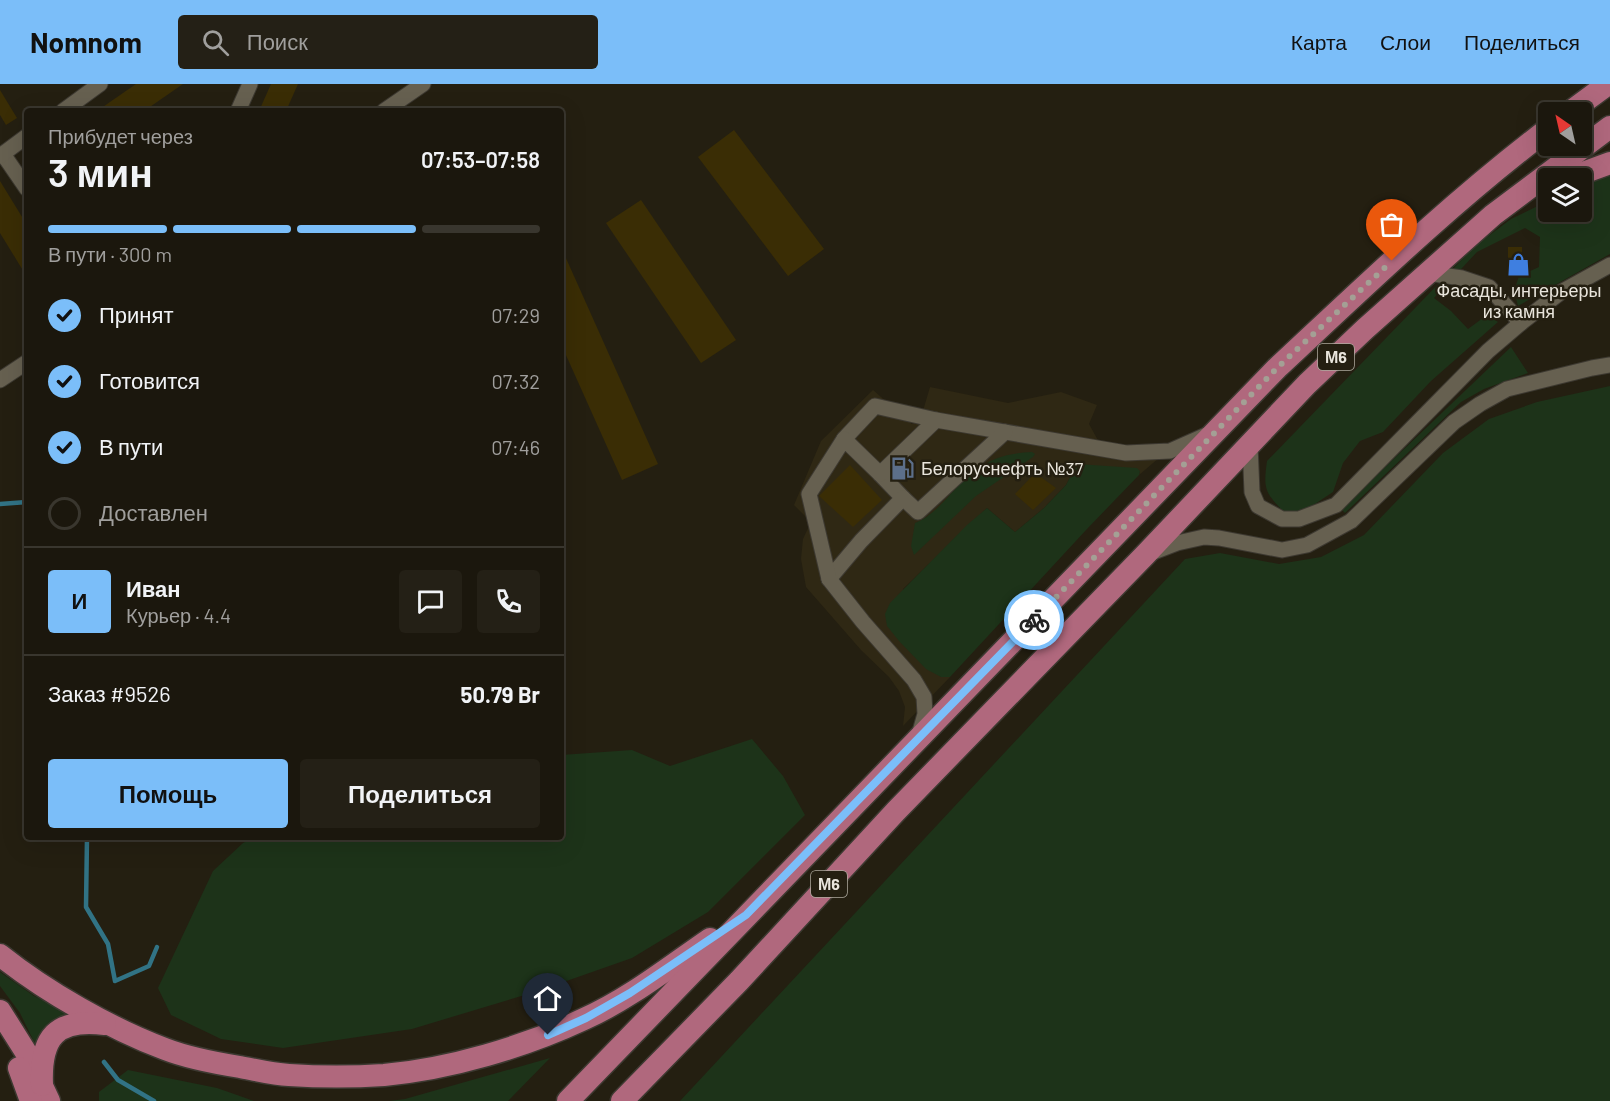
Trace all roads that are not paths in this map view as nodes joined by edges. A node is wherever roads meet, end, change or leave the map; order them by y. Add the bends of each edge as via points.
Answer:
1 (100, 84) edge
2 (250, 84) edge
3 (423, 84) edge
4 (1590, 84) edge
5 (1608, 84) edge
6 (1572, 102) edge
7 (1584, 102) edge
8 (67, 108) edge
9 (239, 108) edge
10 (388, 108) edge
11 (1610, 127) edge
12 (1538, 135) edge
13 (24, 138) edge
14 (2, 155) edge
15 (1610, 163) edge
16 (1592, 170) edge
17 (24, 185) edge
18 (1538, 193) edge
19 (1493, 215) junction
20 (1610, 265) edge
21 (1427, 273) junction
22 (1521, 323) junction
23 (24, 364) edge
24 (1610, 365) edge
25 (0, 380) edge
26 (936, 420) junction
27 (1005, 432) junction
28 (1214, 432) junction
29 (844, 440) junction
30 (1251, 445) junction
31 (880, 474) junction
32 (903, 498) junction
33 (1145, 555) junction
34 (828, 579) junction
35 (918, 740) junction
36 (746, 915) junction
37 (0, 955) edge
38 (0, 1012) edge
39 (110, 1024) junction
40 (40, 1096) edge
41 (568, 1101) edge
42 (621, 1101) edge

1 - 8 street
2 - 9 street
3 - 10 street
4 - 6 highway
5 - 7 highway
11 - 19 highway, М6
12 - 28 highway, М6 via 1392,261
13 - 14 street
14 - 17 street
15 - 16 highway
18 - 19 highway
19 - 21 highway, М6
20 - 22 street via 1561,292
21 - 22 street via 1489,287
21 - 30 highway, М6 via 1307,384
22 - 30 street via 1488,351 1336,504 1299,519 1269,514 1258,506 1252,492
23 - 25 street
24 - 33 street via 1507,389 1480,404 1454,422 1351,521 1307,545 1282,549 1204,537
26 - 27 street
26 - 29 street via 875,406
26 - 31 street
27 - 28 street via 1126,453 1170,451
27 - 32 street via 918,512
28 - 35 highway, М6
29 - 31 street
29 - 34 street via 809,494
30 - 33 highway, М6
31 - 32 street
32 - 34 street
33 - 42 highway, М6
34 - 35 street via 924,697 925,714
35 - 36 highway, М6
36 - 39 highway via 586,1018 502,1050 424,1069 384,1075 286,1075 166,1050
36 - 41 highway, М6
37 - 39 highway
38 - 40 highway via 27,1053
39 - 40 highway via 69,1025 49,1041 43,1055

